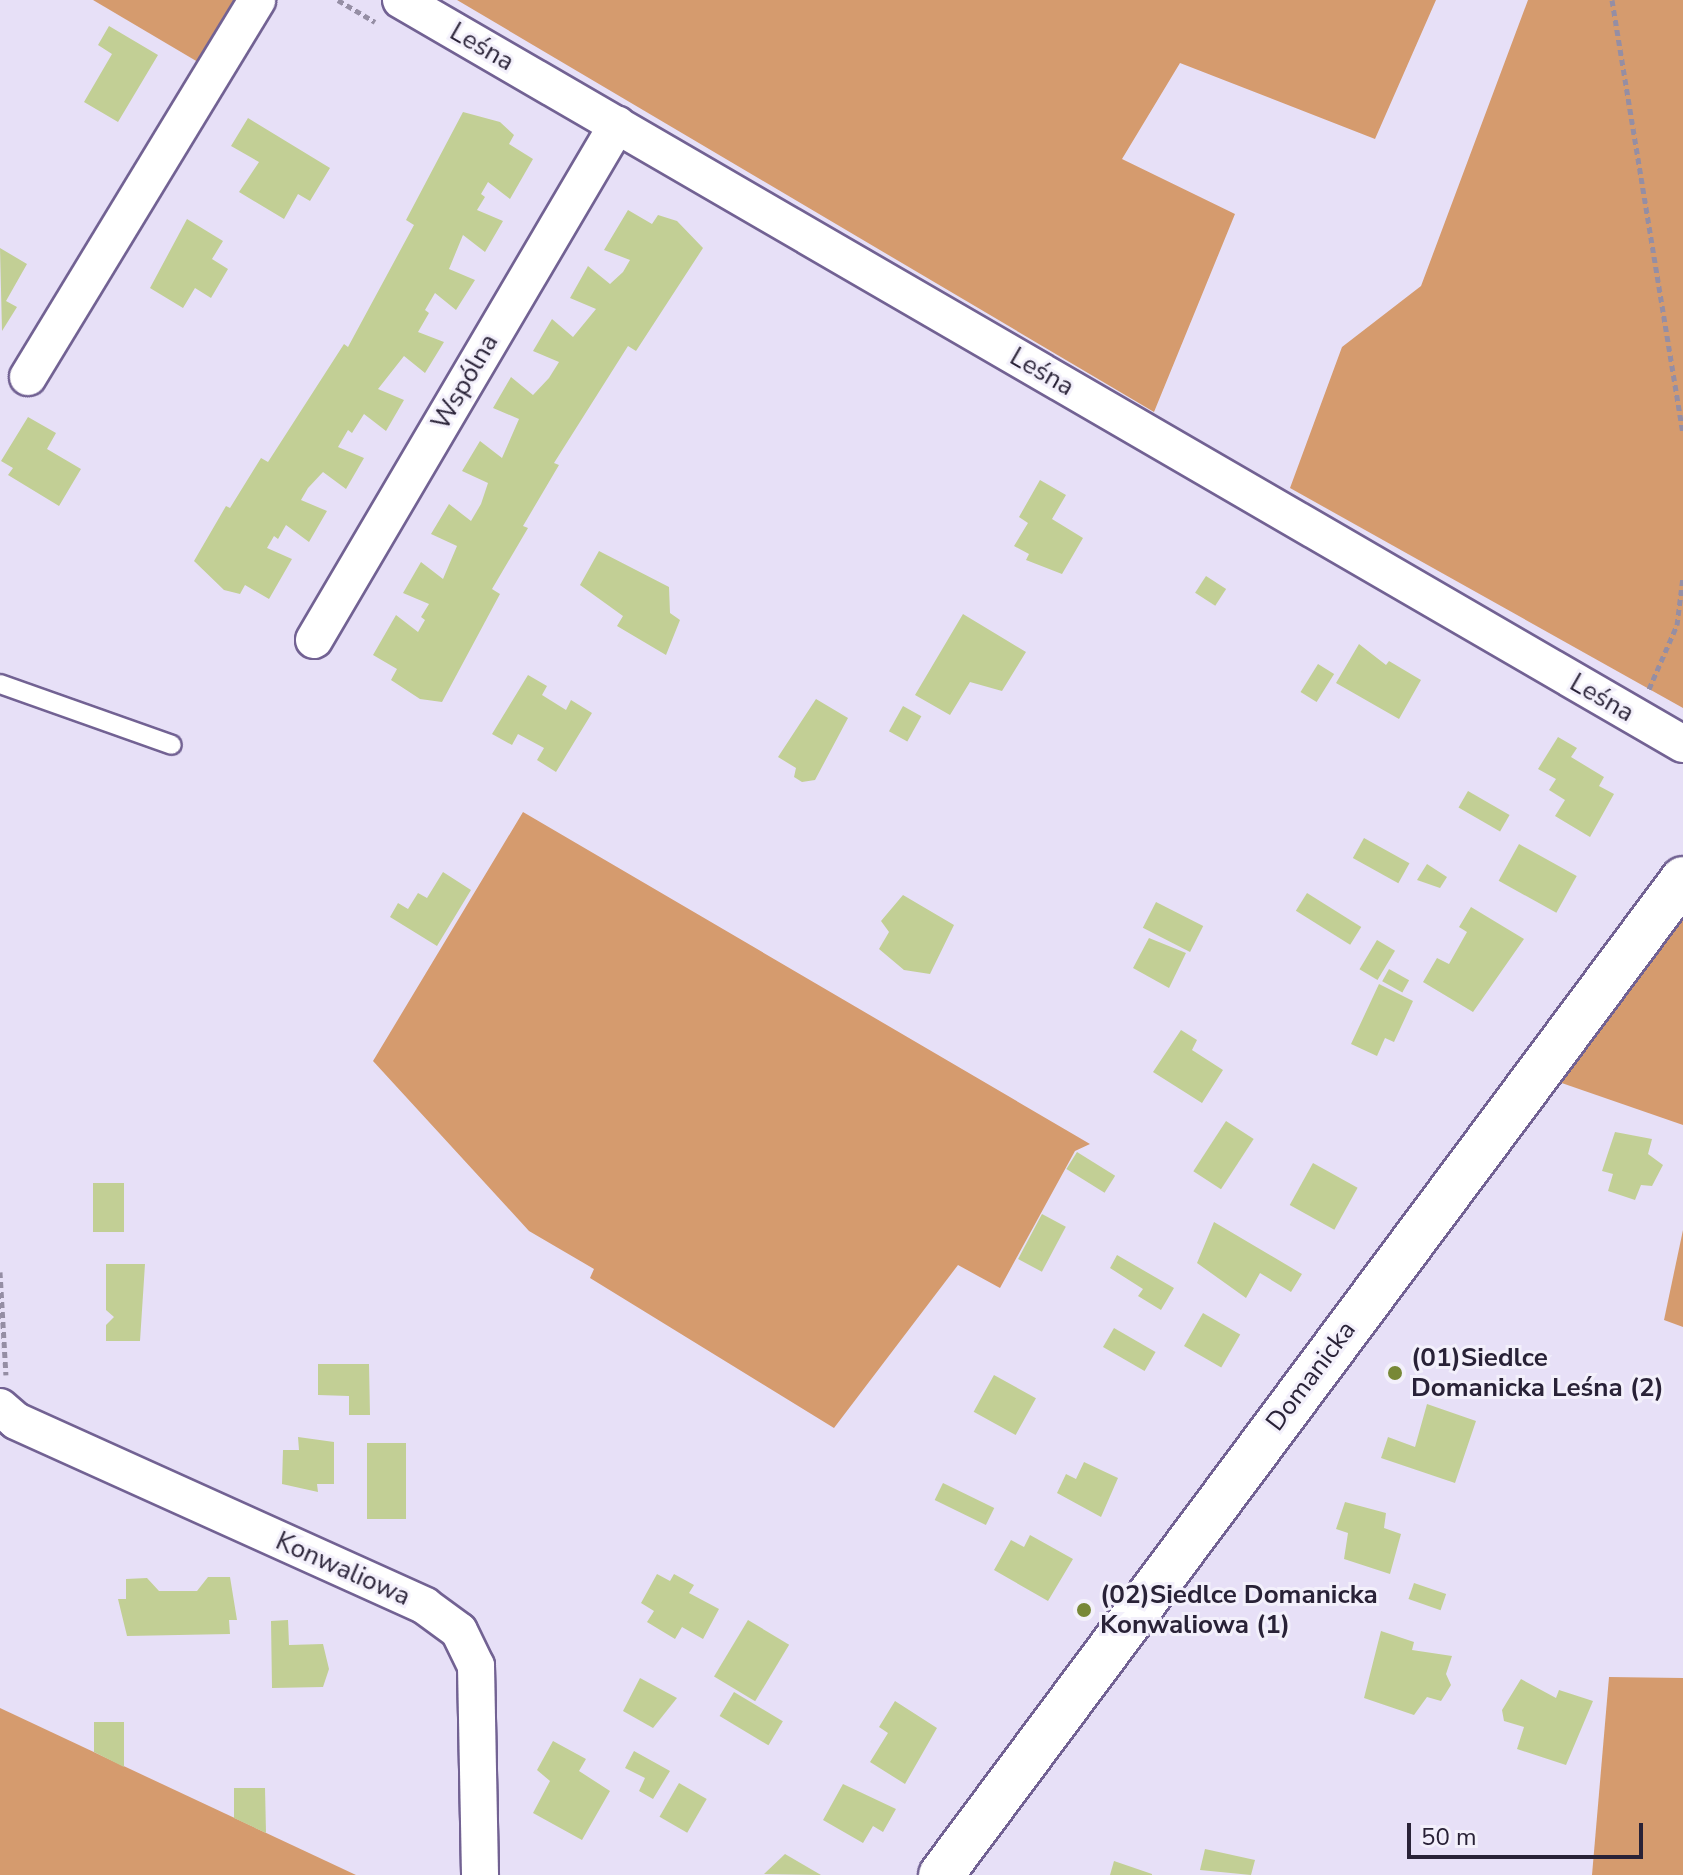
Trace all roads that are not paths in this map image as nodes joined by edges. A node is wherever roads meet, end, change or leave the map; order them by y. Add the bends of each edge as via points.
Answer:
1 (257, 0) edge
2 (401, 0) edge
3 (617, 125) junction
4 (28, 377) dead end
5 (314, 640) dead end
6 (0, 684) edge
7 (1683, 744) edge
8 (172, 745) dead end
9 (1683, 879) edge
10 (0, 1407) edge
11 (480, 1875) edge
12 (941, 1875) edge

1 - 4 street
2 - 3 street, Leśna
3 - 5 street, Wspólna
3 - 7 street, Leśna
6 - 8 lane
9 - 12 street, Domanicka
10 - 11 street, Konwaliowa via 16,1421 425,1606 459,1631 476,1666

